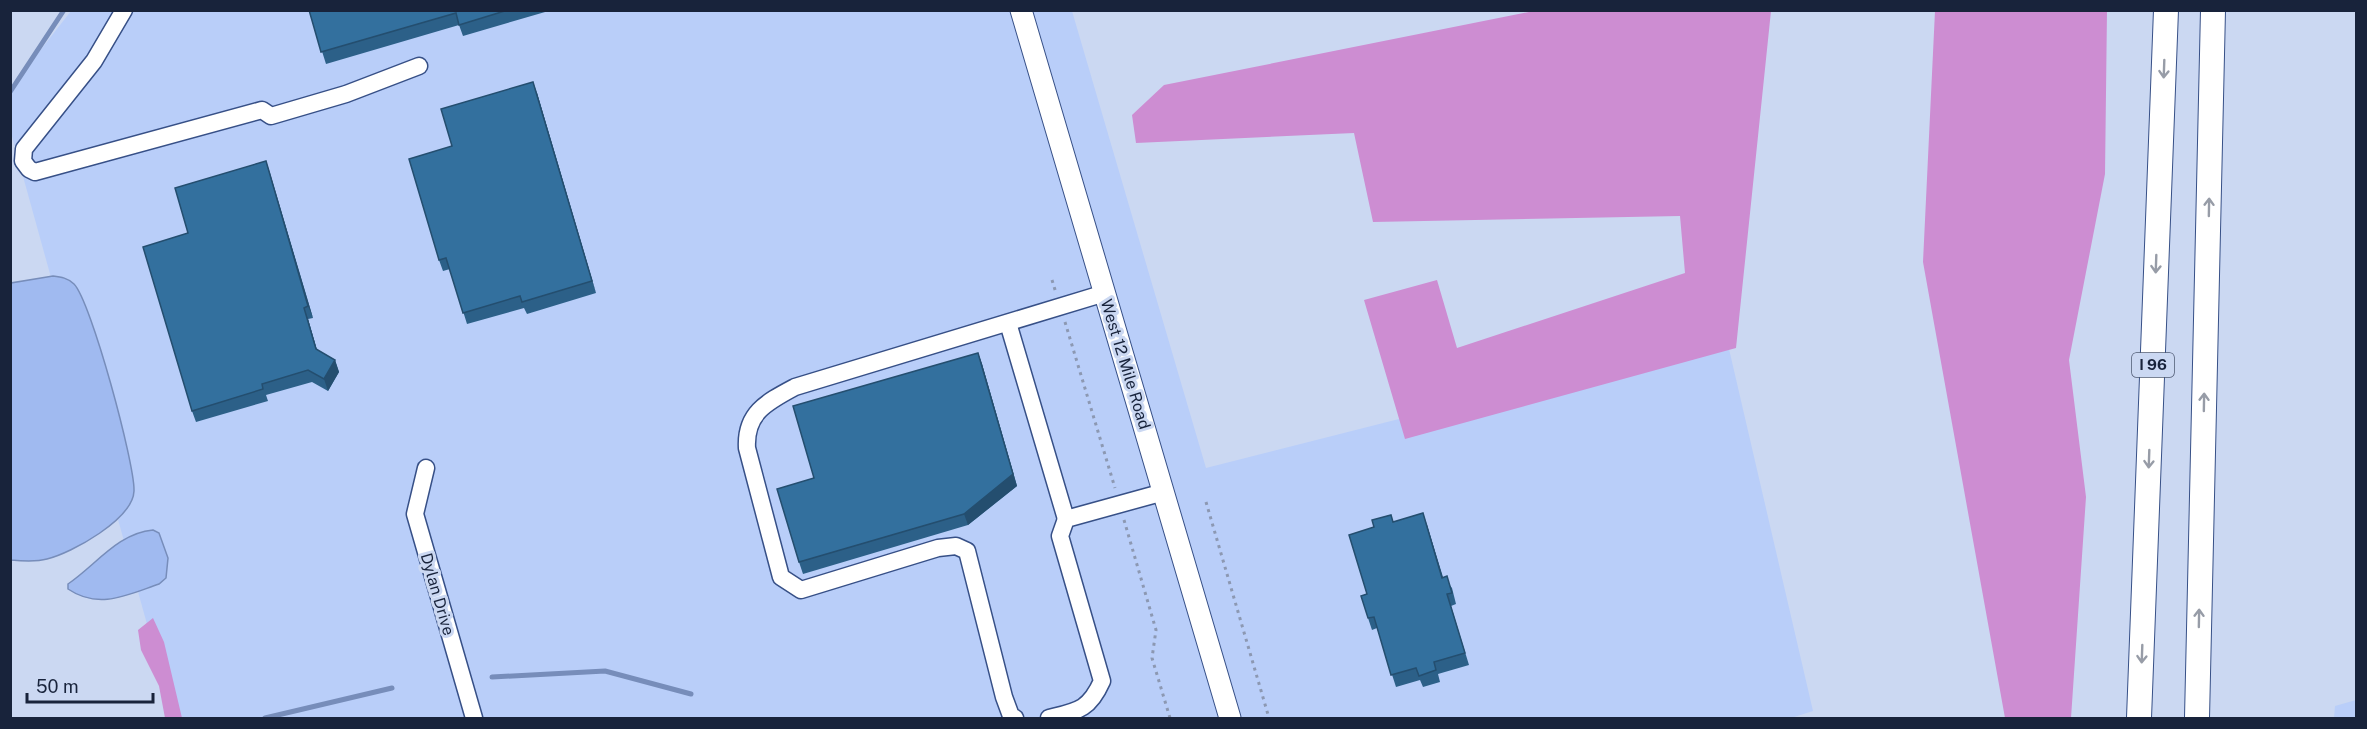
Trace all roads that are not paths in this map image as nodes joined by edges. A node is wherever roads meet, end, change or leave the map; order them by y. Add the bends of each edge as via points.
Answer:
1 (124, 10) edge
2 (1021, 10) edge
3 (2166, 10) edge
4 (2214, 10) edge
5 (418, 66) dead end
6 (1105, 293) junction
7 (1008, 322) junction
8 (426, 468) dead end
9 (1164, 492) junction
10 (1066, 519) junction
11 (474, 718) edge
12 (1015, 718) edge
13 (1049, 718) edge
14 (1230, 718) edge
15 (2139, 718) edge
16 (2197, 718) edge

1 - 5 street via 94,61 24,149 22,160 29,169 35,172 262,110 271,116 346,94
2 - 6 main road, West 12 Mile Road
3 -> 15 highway, I 96
16 -> 4 highway
6 - 7 street
6 - 9 main road, West 12 Mile Road
7 - 10 street
7 - 12 street via 795,387 754,415 747,433 747,448 781,577 792,586 801,590 938,548 956,546 966,551 1004,697
8 - 11 street, Dylan Drive via 415,514
9 - 10 street
9 - 14 main road, West 12 Mile Road
10 - 13 street via 1060,536 1102,681 1095,698 1080,710

